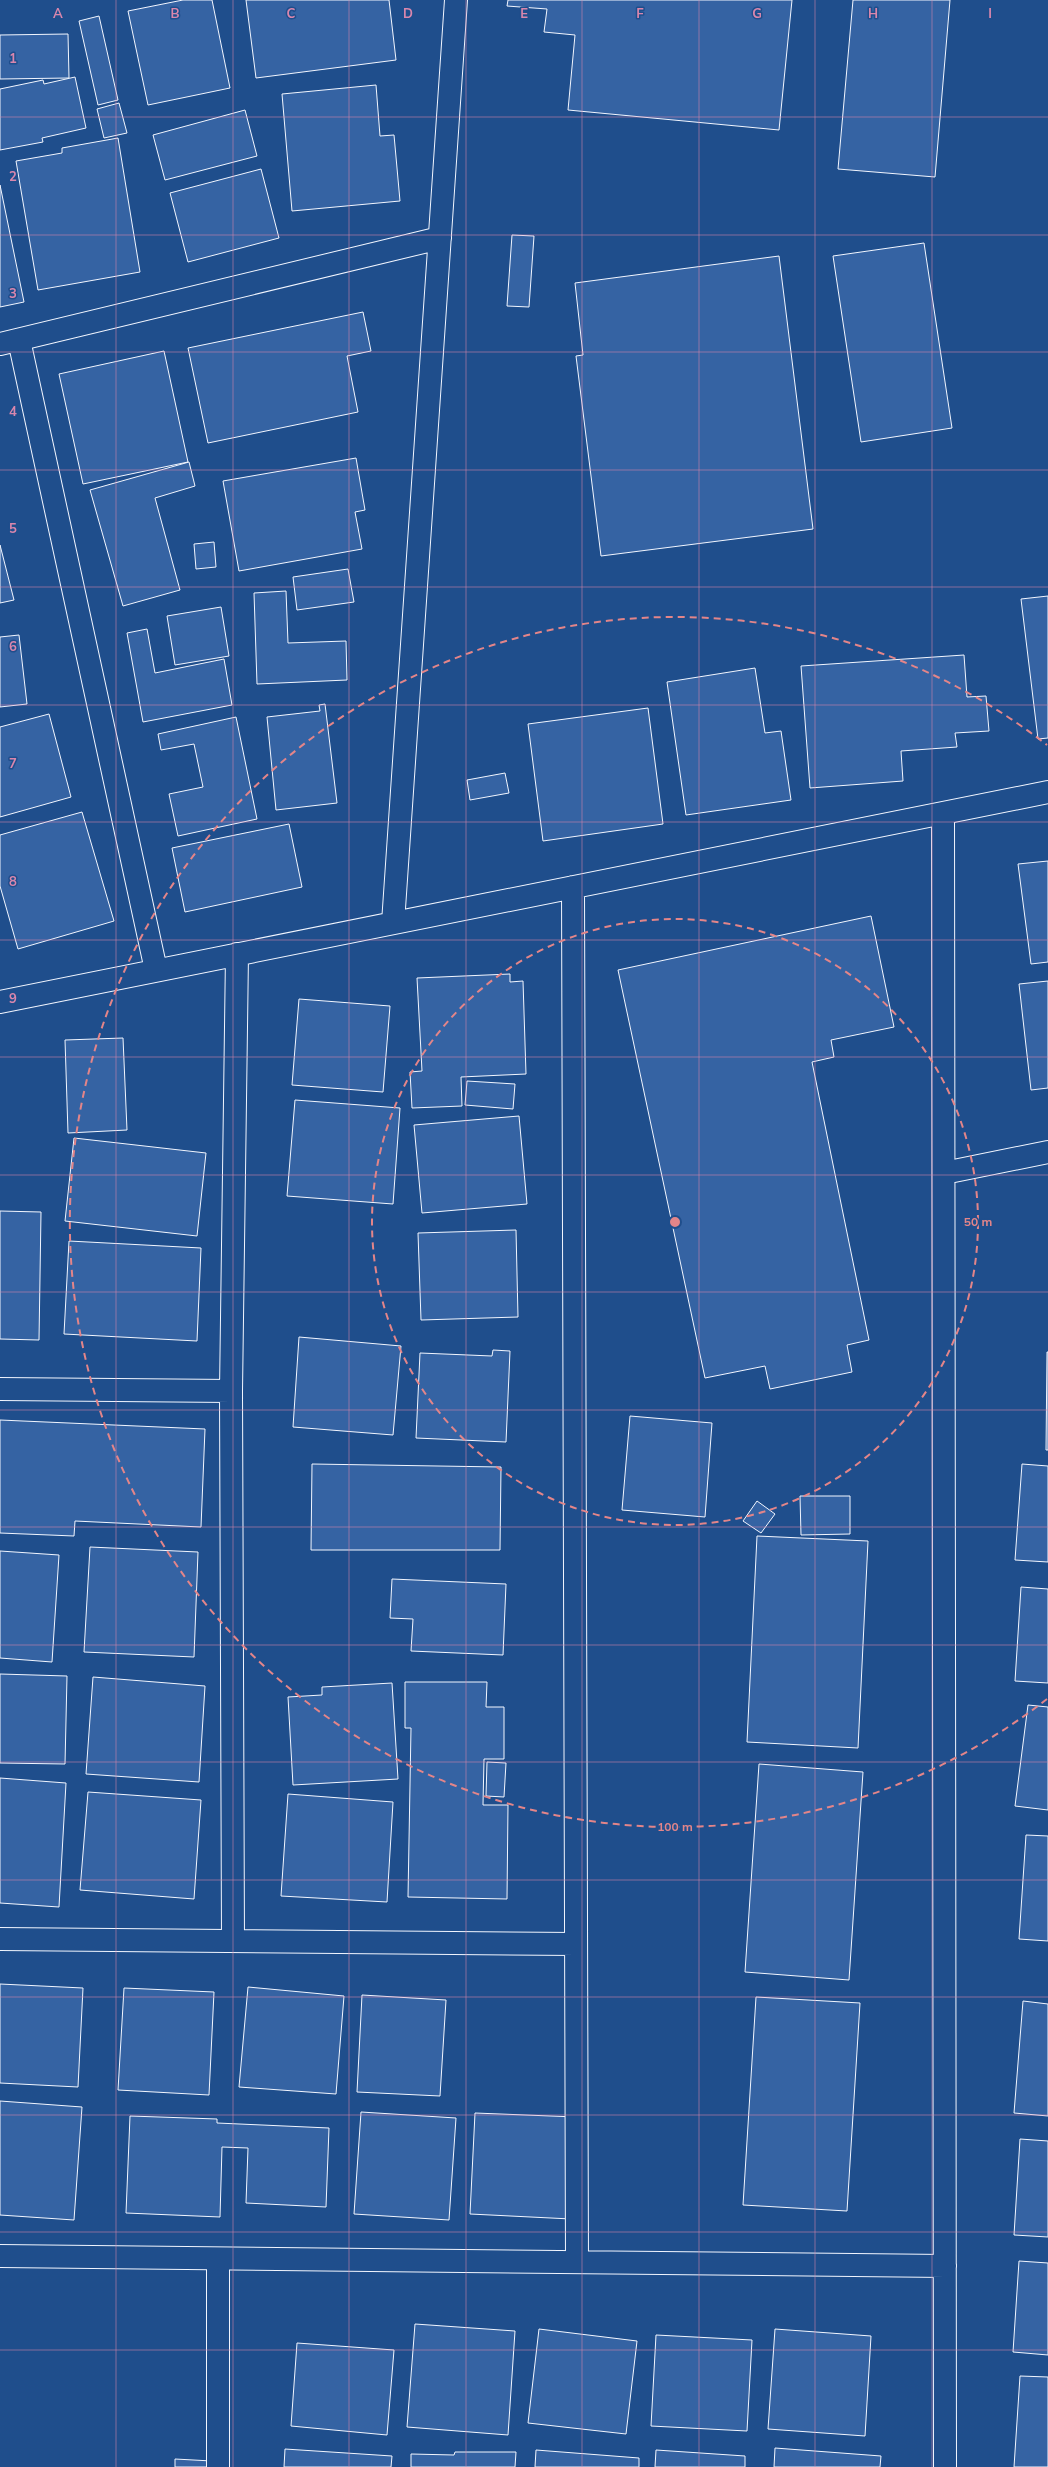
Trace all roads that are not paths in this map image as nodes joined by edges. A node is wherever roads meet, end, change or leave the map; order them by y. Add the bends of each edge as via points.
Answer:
1 (456, 0) edge
2 (440, 238) junction
3 (10, 342) edge
4 (1048, 792) edge
5 (943, 813) junction
6 (573, 887) junction
7 (393, 923) junction
8 (237, 954) junction
9 (156, 970) junction
10 (0, 1002) edge
11 (1048, 1152) edge
12 (944, 1173) junction
13 (0, 1389) edge
14 (231, 1391) junction
15 (0, 1939) edge
16 (233, 1941) junction
17 (576, 1944) junction
18 (0, 2256) edge
19 (218, 2258) junction
20 (577, 2262) junction
21 (945, 2266) junction
22 (218, 2467) edge
23 (945, 2467) edge

1 - 2 street
2 - 3 street
2 - 7 street
3 - 9 street
4 - 5 street
5 - 6 street
5 - 12 street
6 - 7 street
6 - 17 street
7 - 8 street
8 - 9 street
8 - 14 street
9 - 10 street
11 - 12 street
12 - 21 street
13 - 14 street
14 - 16 street
15 - 16 street
16 - 17 street
17 - 20 street
18 - 19 street
19 - 20 street
19 - 22 street
20 - 21 street
21 - 23 street

